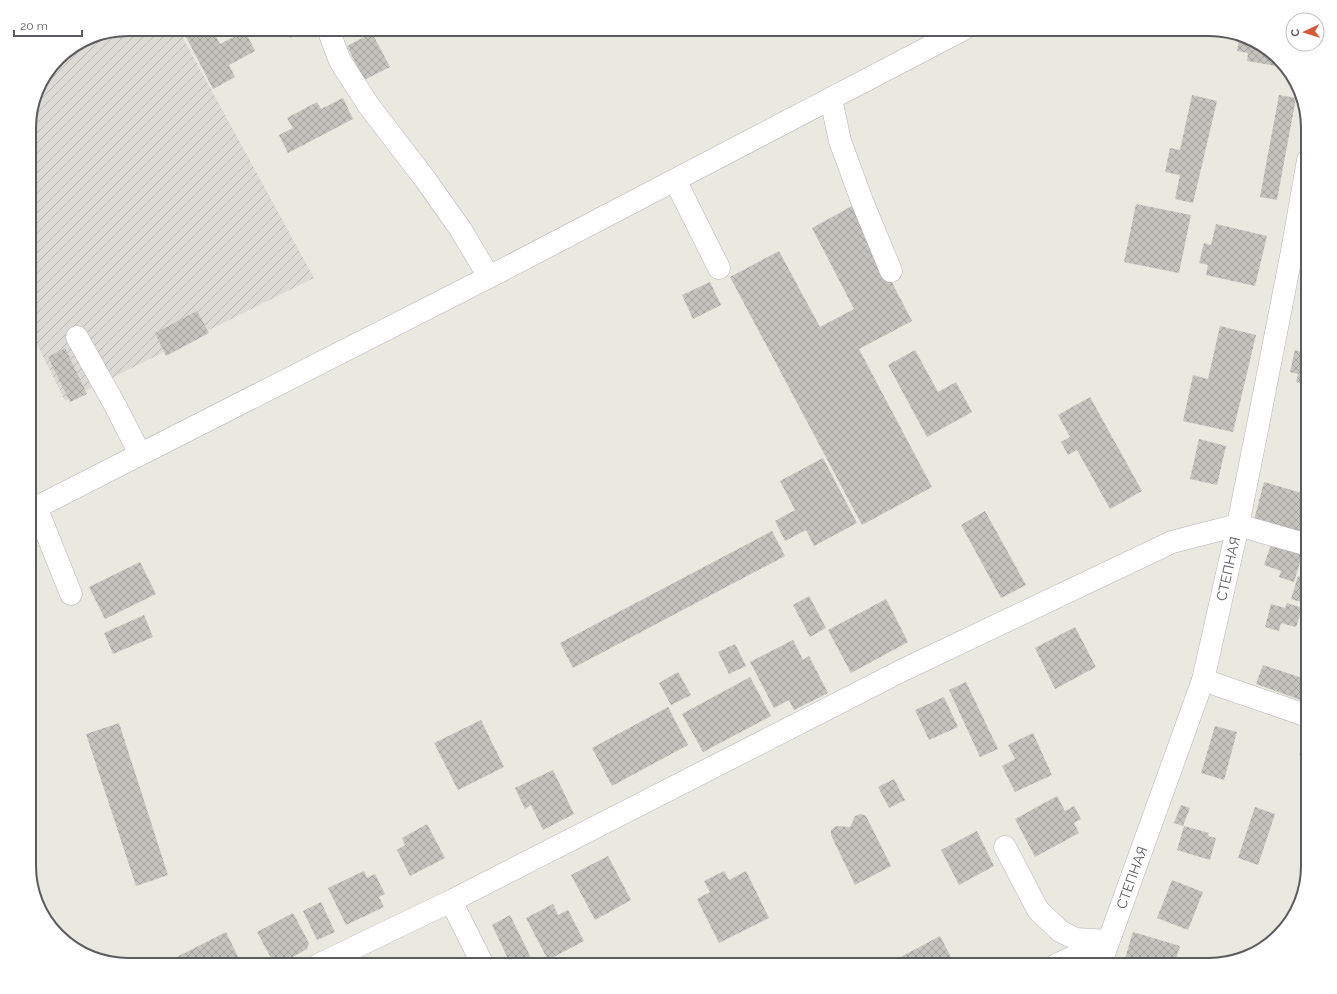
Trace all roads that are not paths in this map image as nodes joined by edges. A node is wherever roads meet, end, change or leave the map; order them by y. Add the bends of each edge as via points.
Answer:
1 (331, 36) edge
2 (951, 36) edge
3 (831, 99) junction
4 (675, 180) junction
5 (1301, 242) edge
6 (1300, 254) edge
7 (719, 268) dead end
8 (891, 271) dead end
9 (489, 277) junction
10 (77, 338) dead end
11 (140, 454) junction
12 (36, 507) edge
13 (36, 516) edge
14 (1238, 526) junction
15 (1301, 544) edge
16 (71, 594) dead end
17 (1203, 680) junction
18 (1301, 714) edge
19 (1005, 847) dead end
20 (451, 901) junction
21 (1108, 941) junction
22 (333, 958) edge
23 (480, 958) edge
24 (1071, 958) edge
25 (1102, 958) edge

1 - 9 street via 340,61 369,106 461,230
2 - 3 street
3 - 4 street
3 - 8 street via 840,141
4 - 7 street
4 - 9 street
5 - 6 street, СТЕПНАЯ
6 - 14 street, СТЕПНАЯ
9 - 11 street
10 - 11 street
11 - 12 street
13 - 16 street
14 - 15 street
14 - 17 street, СТЕПНАЯ
14 - 20 street via 1172,542 910,667
17 - 18 street
17 - 21 street, СТЕПНАЯ
19 - 21 street via 1038,910 1060,931 1076,939
20 - 22 street
20 - 23 street
21 - 24 street
21 - 25 street, СТЕПНАЯ

